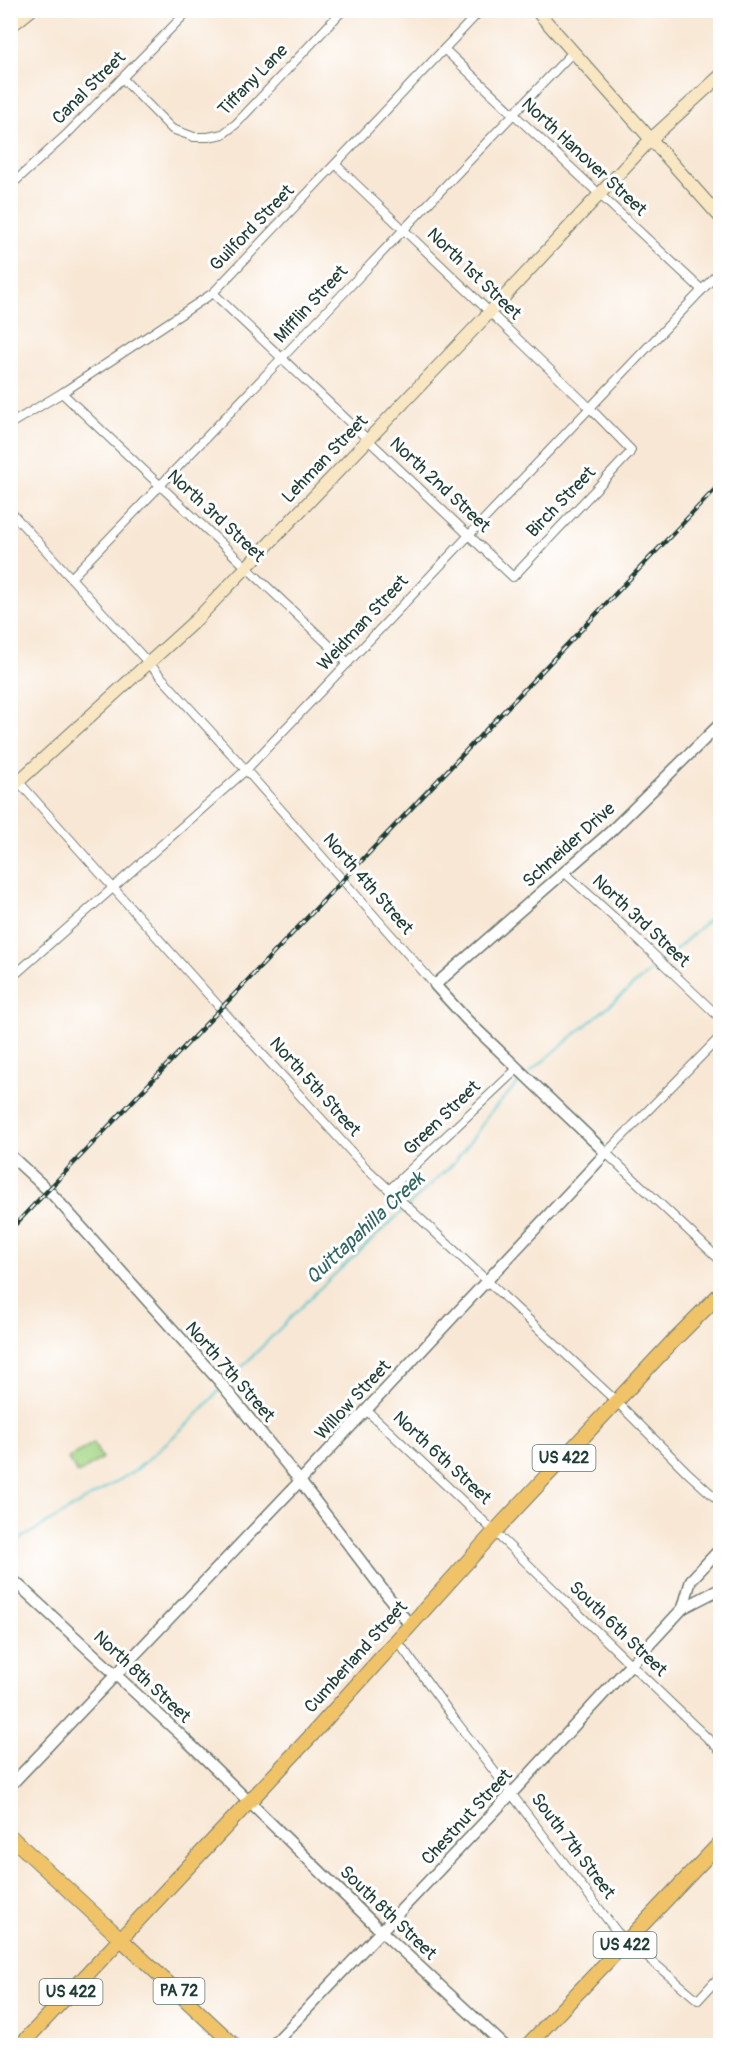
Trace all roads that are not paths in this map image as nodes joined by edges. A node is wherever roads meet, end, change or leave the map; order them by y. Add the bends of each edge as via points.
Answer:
1 (31, 10) edge
2 (189, 10) edge
3 (343, 10) edge
4 (481, 10) edge
5 (536, 10) edge
6 (10, 27) edge
7 (444, 49) junction
8 (573, 52) junction
9 (720, 76) edge
10 (123, 79) junction
11 (514, 114) junction
12 (651, 139) junction
13 (336, 165) junction
14 (10, 186) edge
15 (599, 194) junction
16 (720, 217) edge
17 (404, 230) junction
18 (720, 271) edge
19 (702, 290) junction
20 (213, 293) junction
21 (490, 312) junction
22 (283, 359) junction
23 (62, 393) junction
24 (590, 408) junction
25 (10, 424) edge
26 (368, 439) junction
27 (631, 450) joint
28 (160, 486) junction
29 (10, 511) edge
30 (469, 535) junction
31 (247, 568) junction
32 (513, 577) joint
33 (71, 578) junction
34 (348, 663) junction
35 (150, 664) junction
36 (720, 724) edge
37 (246, 770) junction
38 (13, 781) edge
39 (564, 872) junction
40 (113, 888) junction
41 (10, 979) edge
42 (435, 985) junction
43 (720, 1018) edge
44 (720, 1037) edge
45 (522, 1074) junction
46 (606, 1153) junction
47 (10, 1155) edge
48 (389, 1190) junction
49 (720, 1260) edge
50 (486, 1281) junction
51 (720, 1294) edge
52 (617, 1402) junction
53 (366, 1410) junction
54 (300, 1481) junction
55 (720, 1502) edge
56 (495, 1531) junction
57 (720, 1548) edge
58 (10, 1577) edge
59 (720, 1589) edge
60 (683, 1608) junction
61 (409, 1624) junction
62 (396, 1639) junction
63 (630, 1662) junction
64 (116, 1675) junction
65 (720, 1750) edge
66 (10, 1786) edge
67 (512, 1793) junction
68 (249, 1802) junction
69 (10, 1836) edge
70 (720, 1843) edge
71 (380, 1930) junction
72 (121, 1939) junction
73 (629, 1940) junction
74 (720, 1976) edge
75 (20, 2046) edge
76 (235, 2046) edge
77 (272, 2046) edge
78 (505, 2046) edge
79 (527, 2046) edge

1 - 6 main road
2 - 10 street, Canal Street
3 - 10 street, Tiffany Lane via 223,134 194,137 172,129
4 - 7 street, Guilford Street
5 - 8 main road
7 - 11 street, North Hanover Street
7 - 13 street, Guilford Street
8 - 11 street, Mifflin Street
8 - 12 main road
9 - 12 main road, Lehman Street
10 - 14 street, Canal Street
11 - 15 street, North Hanover Street
11 - 17 street, Mifflin Street
12 - 15 main road, Lehman Street
12 - 16 main road
13 - 17 street, North 1st Street
13 - 20 street, Guilford Street
15 - 19 street, North Hanover Street
15 - 21 main road, Lehman Street
17 - 21 street, North 1st Street
17 - 22 street, Mifflin Street
18 - 19 street, Weidman Street
19 - 24 street, Weidman Street
20 - 22 street, North 2nd Street
20 - 23 street, Guilford Street
21 - 24 street, North 1st Street
21 - 26 main road, Lehman Street
22 - 26 street, North 2nd Street
22 - 28 street, Mifflin Street
23 - 25 street, Guilford Street
23 - 28 street, North 3rd Street
24 - 27 street, North 1st Street
24 - 30 street, Weidman Street
26 - 30 street, North 2nd Street
26 - 31 main road, Lehman Street
27 - 32 street, Birch Street
28 - 31 street, North 3rd Street
28 - 33 street, Mifflin Street
29 - 33 street, North 4th Street
30 - 32 street, North 2nd Street
30 - 34 street, Weidman Street
31 - 34 street, North 3rd Street
31 - 35 main road, Lehman Street
33 - 35 street, North 4th Street
34 - 37 street, Weidman Street
35 - 37 street, North 4th Street
35 - 38 main road, Lehman Street
36 - 39 street, Schneider Drive via 656,789
37 - 40 street, Weidman Street
37 - 42 street, North 4th Street
38 - 40 street, North 5th Street
39 - 42 street, Schneider Drive
39 - 43 street, North 3rd Street
40 - 41 street, Weidman Street
40 - 48 street, North 5th Street
42 - 45 street, North 4th Street
44 - 46 street, Willow Street
45 - 46 street, North 4th Street
45 - 48 street, Green Street
46 - 49 street, North 4th Street
46 - 50 street, Willow Street
47 - 54 street, North 7th Street via 52,1194 219,1381
48 - 50 street, North 5th Street
50 - 52 street, North 5th Street
50 - 53 street, Willow Street
51 - 52 main road, Cumberland Street / US 422
52 - 55 street, North 5th Street
52 - 56 main road, Cumberland Street / US 422
53 - 54 street, Willow Street
53 - 56 street, North 6th Street
54 - 61 street, North 7th Street
54 - 64 street, Willow Street
56 - 61 main road, Cumberland Street / US 422
56 - 63 street, South 6th Street
57 - 60 street, Chestnut Street via 691,1580
58 - 64 street, North 8th Street
59 - 60 street, Chestnut Street
60 - 63 street, Chestnut Street
61 - 62 main road, Cumberland Street / US 422
62 - 67 street, South 7th Street
62 - 68 main road, Cumberland Street / US 422
63 - 65 street, South 6th Street
63 - 67 street, Chestnut Street
64 - 66 street, Willow Street
64 - 68 street, North 8th Street
67 - 71 street, Chestnut Street
67 - 73 street, South 7th Street via 617,1932
68 - 71 street, South 8th Street
68 - 72 main road, Cumberland Street / US 422
69 - 72 main road, PA 72
70 - 73 main road, US 422
71 - 77 street, Chestnut Street
71 - 78 street, South 8th Street
72 - 75 main road, Cumberland Street / US 422
72 - 76 main road, PA 72
73 - 74 street, South 7th Street via 698,2000
73 - 79 main road, US 422

